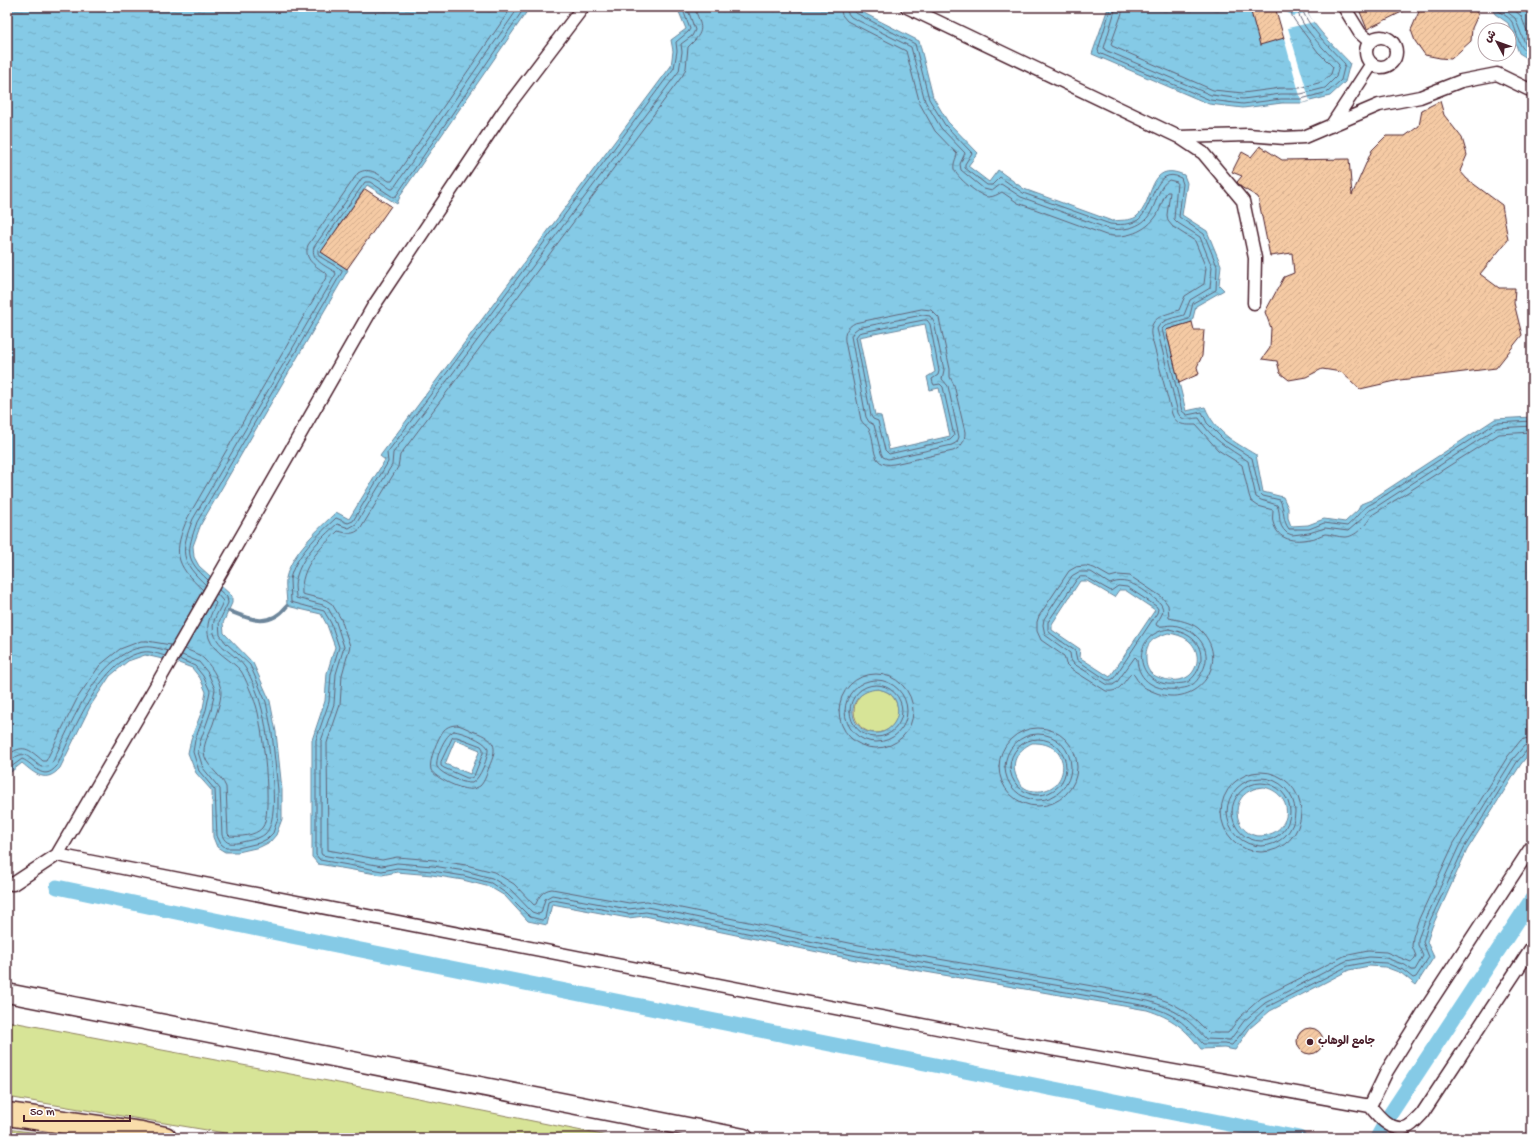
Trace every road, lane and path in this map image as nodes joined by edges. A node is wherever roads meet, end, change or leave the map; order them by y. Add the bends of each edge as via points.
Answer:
1 (583, 7) edge
2 (906, 7) edge
3 (1344, 7) edge
4 (1369, 41) junction
5 (1372, 65) junction
6 (1532, 91) edge
7 (1331, 126) junction
8 (1179, 137) junction
9 (1254, 303) dead end
10 (1532, 846) edge
11 (57, 855) junction
12 (7, 883) edge
13 (1532, 947) edge
14 (7, 993) edge
15 (1370, 1106) junction
16 (7, 1114) edge
17 (165, 1138) edge
18 (744, 1138) edge

1 - 11 street via 504,111 373,307
2 - 8 street
3 - 4 street via 1360,33
4 - 5 street via 1365,53
4 - 5 street via 1380,36 1392,40 1397,51 1393,63 1382,68
5 - 7 street
6 - 7 street via 1497,74 1460,81 1420,97 1379,105
7 - 8 street via 1304,136 1285,138 1248,134
8 - 9 street via 1203,153 1243,201 1255,258
10 - 15 street via 1425,1010 1387,1072
11 - 12 street via 13,884
11 - 15 street via 983,1037
13 - 15 street via 1414,1123 1404,1128 1392,1126 1379,1118
14 - 18 street
16 - 17 highway

